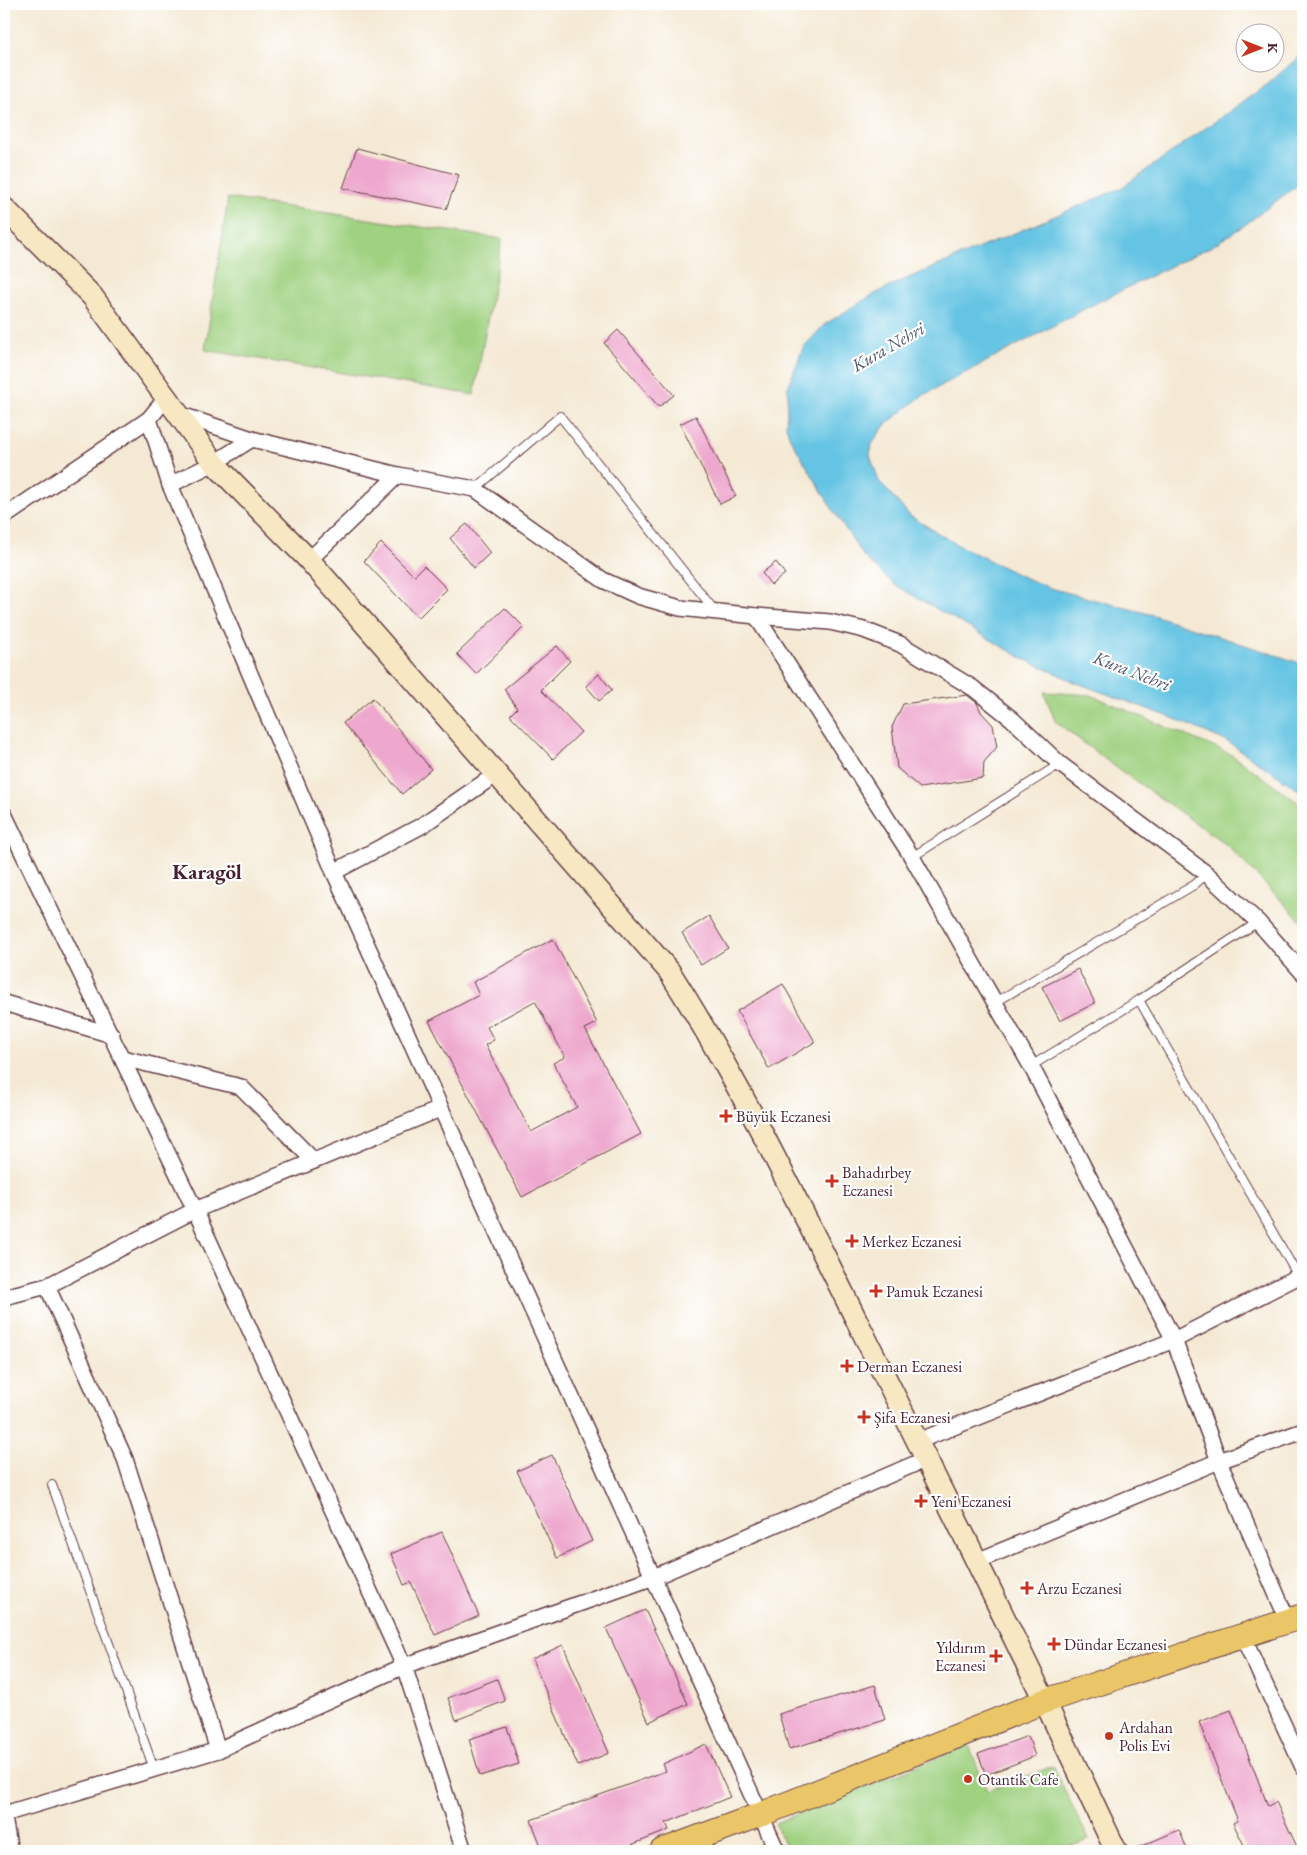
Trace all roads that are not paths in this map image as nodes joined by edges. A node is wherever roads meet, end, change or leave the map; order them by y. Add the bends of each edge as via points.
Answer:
1 (4, 208) edge
2 (166, 398) junction
3 (179, 414) junction
4 (149, 419) junction
5 (252, 439) junction
6 (214, 463) junction
7 (398, 475) junction
8 (170, 485) junction
9 (475, 489) junction
10 (4, 517) edge
11 (309, 560) junction
12 (718, 614) junction
13 (756, 616) junction
14 (1060, 764) junction
15 (495, 775) junction
16 (4, 814) edge
17 (912, 857) junction
18 (334, 872) junction
19 (1207, 874) junction
20 (1258, 922) junction
21 (1303, 973) edge
22 (1139, 1000) junction
23 (996, 1002) junction
24 (4, 1003) edge
25 (112, 1036) junction
26 (123, 1058) junction
27 (1031, 1066) junction
28 (440, 1109) junction
29 (314, 1161) junction
30 (195, 1210) junction
31 (1301, 1275) edge
32 (47, 1286) junction
33 (4, 1297) edge
34 (1174, 1340) junction
35 (1303, 1431) edge
36 (922, 1450) junction
37 (1219, 1461) junction
38 (52, 1485) dead end
39 (977, 1561) junction
40 (654, 1578) junction
41 (1296, 1619) edge
42 (1243, 1637) junction
43 (404, 1666) junction
44 (1045, 1701) junction
45 (218, 1750) junction
46 (1303, 1767) edge
47 (154, 1769) junction
48 (762, 1814) junction
49 (4, 1816) edge
50 (10, 1851) edge
51 (464, 1851) edge
52 (662, 1851) edge
53 (777, 1851) edge
54 (1116, 1851) edge

1 - 2 main road via 92,296
2 - 3 main road
2 - 4 street
3 - 5 street
3 - 6 main road
4 - 8 street
4 - 10 street
5 - 6 street
5 - 7 street
6 - 8 street
6 - 11 main road
7 - 9 street
7 - 11 street
8 - 18 street
9 - 12 street via 603,580 638,596
9 - 12 lane via 560,416
11 - 15 main road
12 - 13 street
13 - 14 street via 830,622 864,630 900,644 973,688
13 - 17 street
14 - 17 lane
14 - 19 street
15 - 18 street via 421,826
15 - 36 main road via 669,971 704,1025 751,1109
16 - 25 street
17 - 23 street
18 - 28 street
19 - 20 street
19 - 23 lane via 1194,885
20 - 21 street
20 - 22 lane
22 - 27 lane
22 - 31 lane
23 - 27 street
24 - 25 street
25 - 26 street
26 - 29 street via 242,1087
26 - 30 street
27 - 34 street
28 - 29 street
28 - 40 street
29 - 30 street
30 - 32 street
30 - 43 street
31 - 34 street
32 - 33 street
32 - 45 street via 125,1459
34 - 36 street
34 - 37 street
35 - 37 street
36 - 39 main road
36 - 40 street
37 - 39 street
37 - 41 street
38 - 47 lane
39 - 44 main road
40 - 43 street
40 - 48 street
41 - 42 main road
42 - 44 main road
42 - 46 street
43 - 45 street
43 - 51 street
44 - 48 main road
44 - 54 main road
45 - 47 street
47 - 49 street
48 - 52 main road
48 - 53 street
49 - 50 street

